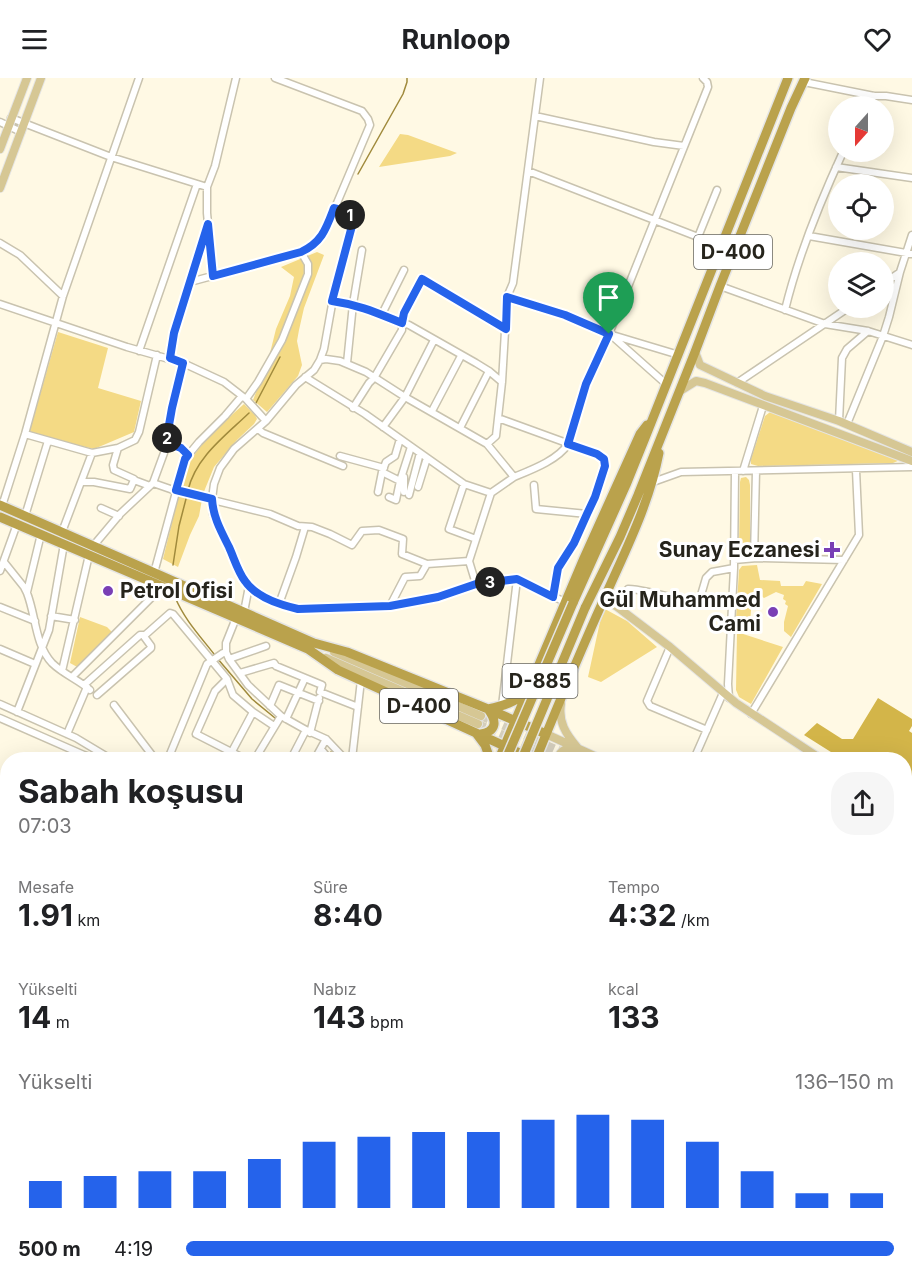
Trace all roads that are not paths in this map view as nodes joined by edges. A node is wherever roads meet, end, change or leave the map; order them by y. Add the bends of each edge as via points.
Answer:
1 (27, 78) edge
2 (41, 78) edge
3 (139, 78) edge
4 (236, 78) edge
5 (275, 78) edge
6 (540, 78) edge
7 (703, 78) edge
8 (788, 78) edge
9 (804, 80) edge
10 (874, 96) edge
11 (894, 97) edge
12 (912, 100) edge
13 (535, 116) junction
14 (0, 122) edge
15 (10, 123) junction
16 (23, 128) junction
17 (684, 146) junction
18 (0, 148) edge
19 (111, 157) junction
20 (838, 162) edge
21 (836, 167) junction
22 (528, 171) junction
23 (912, 178) edge
24 (197, 184) junction
25 (207, 187) junction
26 (0, 188) edge
27 (717, 190) dead end
28 (334, 208) junction
29 (654, 220) junction
30 (208, 224) junction
31 (912, 235) edge
32 (809, 236) junction
33 (0, 243) edge
34 (362, 250) dead end
35 (301, 252) junction
36 (909, 253) edge
37 (404, 270) dead end
38 (900, 272) junction
39 (213, 276) junction
40 (894, 276) edge
41 (190, 282) junction
42 (720, 286) junction
43 (63, 296) junction
44 (507, 297) junction
45 (332, 301) junction
46 (0, 304) edge
47 (353, 304) junction
48 (785, 310) junction
49 (382, 314) junction
50 (834, 318) edge
51 (56, 322) junction
52 (402, 323) junction
53 (825, 324) junction
54 (506, 329) junction
55 (868, 331) junction
56 (609, 334) junction
57 (883, 336) junction
58 (434, 340) junction
59 (912, 345) edge
60 (139, 351) junction
61 (695, 352) junction
62 (157, 355) junction
63 (679, 355) junction
64 (461, 356) junction
65 (170, 358) junction
66 (320, 360) junction
67 (183, 363) junction
68 (347, 363) junction
69 (489, 371) junction
70 (305, 377) junction
71 (374, 378) junction
72 (502, 382) junction
73 (737, 383) junction
74 (666, 384) junction
75 (679, 392) junction
76 (405, 397) junction
77 (244, 398) junction
78 (763, 406) junction
79 (353, 408) junction
80 (432, 411) junction
81 (655, 413) joint
82 (498, 418) junction
83 (266, 421) junction
84 (843, 422) junction
85 (383, 427) junction
86 (460, 428) junction
87 (664, 428) junction
88 (258, 429) junction
89 (25, 434) junction
90 (400, 439) junction
91 (48, 441) junction
92 (166, 442) junction
93 (487, 444) junction
94 (568, 444) junction
95 (411, 447) junction
96 (118, 448) junction
97 (912, 452) edge
98 (92, 453) junction
99 (420, 453) junction
100 (188, 455) junction
101 (340, 456) dead end
102 (407, 458) junction
103 (427, 458) junction
104 (912, 461) edge
105 (343, 466) dead end
106 (912, 467) edge
107 (383, 470) junction
108 (856, 470) junction
109 (743, 471) junction
110 (756, 471) junction
111 (735, 472) junction
112 (514, 477) junction
113 (134, 480) junction
114 (400, 481) junction
115 (81, 482) junction
116 (653, 482) junction
117 (464, 484) junction
118 (151, 485) junction
119 (534, 485) dead end
120 (418, 487) dead end
121 (176, 490) junction
122 (378, 492) dead end
123 (491, 493) junction
124 (389, 497) dead end
125 (212, 499) junction
126 (1, 506) edge
127 (101, 508) dead end
128 (587, 514) junction
129 (25, 516) junction
130 (119, 516) junction
131 (0, 517) edge
132 (17, 524) junction
133 (305, 527) junction
134 (62, 532) junction
135 (41, 534) junction
136 (476, 539) junction
137 (64, 544) junction
138 (94, 545) junction
139 (89, 555) junction
140 (754, 558) junction
141 (734, 560) junction
142 (844, 560) junction
143 (469, 561) junction
144 (3, 562) junction
145 (427, 564) junction
146 (734, 568) junction
147 (0, 571) edge
148 (154, 573) junction
149 (517, 579) junction
150 (476, 584) junction
151 (158, 585) junction
152 (249, 586) junction
153 (27, 593) junction
154 (553, 597) junction
155 (603, 600) junction
156 (569, 603) junction
157 (279, 604) junction
158 (390, 606) junction
159 (616, 606) junction
160 (0, 607) edge
161 (240, 615) junction
162 (51, 616) junction
163 (75, 620) junction
164 (35, 621) junction
165 (144, 636) junction
166 (266, 646) dead end
167 (311, 646) junction
168 (670, 647) junction
169 (0, 649) edge
170 (42, 649) junction
171 (225, 655) junction
172 (212, 660) junction
173 (35, 664) junction
174 (62, 671) junction
175 (240, 673) junction
176 (72, 677) junction
177 (304, 678) junction
178 (227, 679) junction
179 (361, 680) junction
180 (87, 687) junction
181 (528, 689) junction
182 (320, 692) junction
183 (298, 693) junction
184 (97, 695) dead end
185 (562, 695) junction
186 (726, 695) junction
187 (319, 701) junction
188 (0, 704) edge
189 (114, 705) dead end
190 (270, 706) junction
191 (502, 706) junction
192 (358, 707) junction
193 (488, 709) junction
194 (17, 712) junction
195 (253, 712) junction
196 (751, 714) junction
197 (284, 717) junction
198 (0, 718) edge
199 (516, 721) junction
200 (274, 726) junction
201 (479, 727) junction
202 (707, 730) junction
203 (308, 731) junction
204 (67, 734) junction
205 (546, 734) junction
206 (326, 740) junction
207 (505, 747) junction
208 (578, 748) junction
209 (321, 749) junction
210 (72, 752) edge
211 (98, 752) edge
212 (150, 752) edge
213 (171, 752) edge
214 (232, 752) joint
215 (259, 752) edge
216 (295, 752) edge
217 (319, 752) edge
218 (323, 752) edge
219 (338, 752) edge
220 (353, 752) edge
221 (487, 752) edge
222 (502, 752) edge
223 (509, 752) edge
224 (517, 752) edge
225 (525, 752) edge
226 (537, 752) edge
227 (562, 752) edge
228 (586, 752) edge
229 (697, 752) edge
230 (810, 752) edge
231 (912, 1218) edge
232 (912, 1227) edge

1 - 15 main road
2 - 16 main road
3 - 19 street
4 - 25 street
5 - 28 street via 362,111 368,119 370,125
6 - 13 street
7 - 17 street via 708,87
8 - 63 highway, D-400
9 - 10 street
9 - 42 highway, D-400
11 - 12 street
13 - 17 street
13 - 22 street
14 - 15 street
15 - 16 street
15 - 18 main road
16 - 19 street
16 - 26 main road
17 - 29 street
19 - 24 street
19 - 43 street
20 - 21 street
21 - 23 street
21 - 32 street
22 - 29 street
22 - 44 street via 513,283
24 - 25 street
24 - 60 street
25 - 30 street
27 - 29 street via 698,237
28 - 35 street via 321,238
28 - 45 street via 347,212 353,222
29 - 56 street
30 - 39 street
30 - 41 street
31 - 36 street
32 - 36 street
32 - 48 street
33 - 43 street via 20,255
34 - 47 street
35 - 39 street
35 - 77 street via 308,264 308,274 282,340
36 - 38 street
37 - 49 street
38 - 40 street
38 - 57 street
39 - 41 street
41 - 65 street
42 - 48 street
42 - 61 highway, D-400
43 - 51 street
44 - 54 street
44 - 56 street
45 - 47 street
45 - 66 street
46 - 51 street
47 - 49 street
47 - 68 street
48 - 53 street
49 - 52 street
50 - 53 street
51 - 60 street
51 - 89 street
52 - 54 street via 422,279
52 - 58 street
52 - 71 street via 402,330
53 - 55 street
53 - 73 street
54 - 72 street
55 - 57 street
55 - 84 street via 842,358
56 - 63 street
56 - 74 street
56 - 94 street via 586,384
57 - 59 street
57 - 84 street
58 - 64 street
58 - 76 street
60 - 62 street
61 - 73 main road via 700,365
61 - 75 highway, D-400
62 - 65 street
62 - 96 street via 140,432 135,440
63 - 74 highway, D-400
64 - 69 street
64 - 80 street
65 - 67 street
66 - 68 street
66 - 70 street
67 - 77 street via 224,382
67 - 92 street
68 - 71 street
69 - 72 street
69 - 86 street
70 - 79 street
70 - 83 street
71 - 76 street
71 - 79 street
72 - 82 street
73 - 84 main road
74 - 81 highway, D-400
75 - 78 main road via 696,381
75 - 87 highway, D-400
76 - 80 street
76 - 85 street
77 - 83 street
77 - 100 street
78 - 104 main road
78 - 109 street
79 - 85 street
80 - 86 street
81 - 156 highway, D-885 via 626,485
82 - 93 street via 496,435
82 - 94 street
83 - 88 street
84 - 97 main road
85 - 90 street
86 - 93 street
87 - 116 highway, D-400
87 - 225 highway, D-885, bridge
88 - 105 street
88 - 125 street via 234,449 220,468
89 - 91 street
89 - 126 street
90 - 95 street
90 - 107 street via 395,456
91 - 98 street
91 - 129 street
92 - 100 street
92 - 118 street
93 - 112 street
94 - 112 street via 541,466
94 - 128 street via 604,459 605,466
95 - 99 street
95 - 102 street
96 - 98 street
96 - 113 street via 114,470
98 - 115 street
99 - 102 street via 407,493
99 - 103 street
100 - 121 street
101 - 107 street
102 - 114 street
103 - 117 street
103 - 120 street
106 - 108 street
107 - 114 street
107 - 122 street
108 - 110 street
108 - 142 street via 858,535
109 - 110 street
109 - 111 street
110 - 140 street
111 - 116 street via 681,472
111 - 141 street
112 - 123 street
113 - 115 street via 130,489
113 - 118 street
114 - 124 street via 396,500
115 - 134 street
116 - 155 highway, D-400
117 - 123 street
117 - 136 street via 449,529
118 - 121 street
118 - 130 street
119 - 128 street via 536,509
121 - 125 street
121 - 148 street
123 - 136 street
125 - 133 street
125 - 152 street via 213,514
126 - 129 highway, D-400
127 - 130 street
128 - 154 street via 558,568
129 - 134 highway, D-400
130 - 138 street
131 - 132 highway, D-400
132 - 135 highway, D-400
132 - 144 street
133 - 145 street via 352,545 362,531 379,530 403,539 402,554
133 - 157 street
134 - 138 highway, D-400
135 - 137 highway, D-400
135 - 153 street
136 - 143 street
137 - 139 highway, D-400
137 - 162 street
138 - 148 highway, D-400
139 - 151 highway, D-400
139 - 163 street
140 - 141 street
140 - 142 street
141 - 146 street
142 - 196 street
143 - 145 street
143 - 150 street
144 - 147 street
144 - 153 street
145 - 158 street via 420,576 405,577
146 - 159 street via 712,572 701,595 692,603 628,590
146 - 186 street
148 - 161 highway, D-400
149 - 150 street
149 - 154 street
149 - 191 street
150 - 158 street via 438,597
151 - 161 highway, D-400
151 - 176 street via 151,598
152 - 157 street
152 - 161 street
153 - 164 street
154 - 156 street
155 - 159 main road
155 - 185 highway, D-400
156 - 181 highway
156 - 223 highway, D-885, bridge
157 - 158 street via 298,609
159 - 168 main road
160 - 164 street
161 - 167 highway, D-400
161 - 171 street via 226,642
162 - 163 street
162 - 170 street
163 - 174 street
164 - 170 street
165 - 172 street via 173,614
165 - 180 street via 140,635
165 - 184 street via 151,648
166 - 171 street
167 - 179 highway, D-400 via 338,670
167 - 193 highway, D-400 via 347,652
167 - 201 main road via 341,665
168 - 186 main road
168 - 202 street via 647,701 650,706
169 - 173 street
170 - 173 street
170 - 174 street
171 - 172 street
171 - 175 street
172 - 178 street
172 - 213 street
173 - 194 street
174 - 176 street
175 - 177 street via 274,663
175 - 190 street
176 - 180 street
177 - 182 street via 322,685
177 - 183 street
178 - 195 street via 233,695
178 - 214 street via 215,691 196,734
179 - 192 street
179 - 201 highway, D-400
180 - 204 street
181 - 191 highway, D-400
181 - 199 highway
182 - 187 street
182 - 192 street
183 - 187 street
183 - 190 street via 279,685
183 - 197 street
185 - 205 highway, D-400
185 - 208 main road via 560,713 564,729
186 - 196 main road
186 - 202 street
187 - 203 street
188 - 194 street
189 - 212 street
190 - 197 street
191 - 193 highway, D-400
192 - 220 street
193 - 199 highway
193 - 201 highway via 494,716 492,729 489,733
194 - 204 street
195 - 200 street
195 - 214 street
196 - 230 main road
197 - 200 street
197 - 203 street
198 - 210 street
199 - 205 highway
199 - 207 highway
200 - 215 street
201 - 207 highway, D-400
201 - 221 highway
202 - 229 street
203 - 206 street
203 - 216 street
204 - 211 street
205 - 208 main road
205 - 226 highway, D-400
206 - 209 street
206 - 219 street
207 - 222 highway
207 - 224 highway, D-400
208 - 227 main road
208 - 228 main road
209 - 217 street
209 - 218 street
231 - 232 main road

